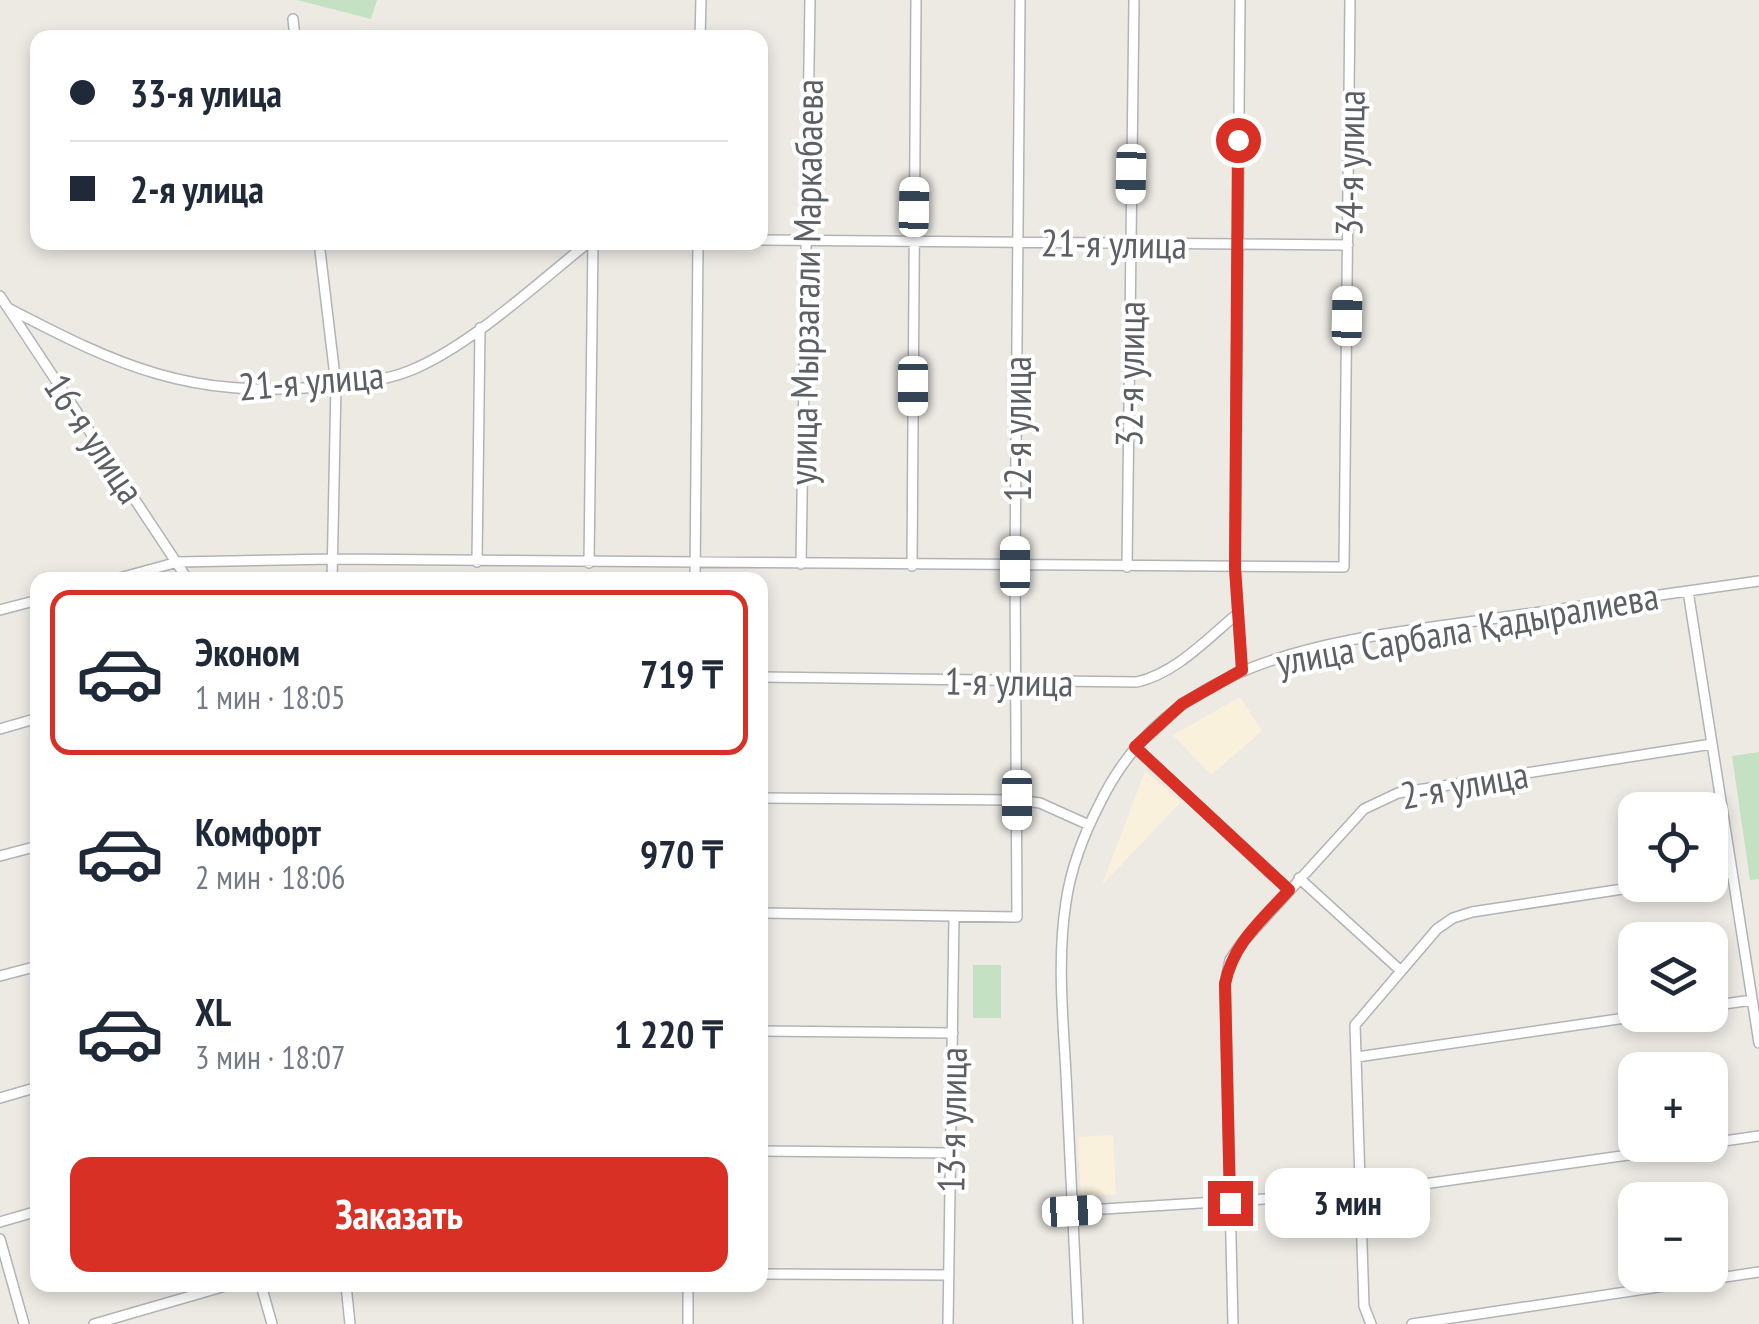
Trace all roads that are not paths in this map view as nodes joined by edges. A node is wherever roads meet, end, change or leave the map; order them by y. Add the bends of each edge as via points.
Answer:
1 (700, 0) edge
2 (810, 0) edge
3 (916, 0) edge
4 (1020, 0) edge
5 (1134, 0) edge
6 (1240, 0) edge
7 (1350, 0) edge
8 (293, 19) dead end
9 (294, 30) edge
10 (700, 30) edge
11 (768, 240) edge
12 (806, 240) junction
13 (914, 241) junction
14 (1016, 242) junction
15 (1130, 243) junction
16 (1238, 244) junction
17 (1348, 244) junction
18 (320, 250) edge
19 (581, 250) edge
20 (591, 250) edge
21 (698, 250) edge
22 (0, 296) edge
23 (8, 308) junction
24 (480, 328) junction
25 (336, 385) junction
26 (333, 559) junction
27 (178, 562) junction
28 (477, 562) junction
29 (589, 562) junction
30 (695, 564) junction
31 (801, 564) junction
32 (912, 566) junction
33 (1015, 566) junction
34 (1127, 567) junction
35 (1235, 568) junction
36 (141, 572) edge
37 (184, 572) edge
38 (332, 572) edge
39 (695, 572) edge
40 (1759, 581) edge
41 (1688, 591) junction
42 (30, 602) edge
43 (0, 610) edge
44 (1236, 614) junction
45 (1242, 670) junction
46 (768, 677) edge
47 (1015, 681) junction
48 (30, 720) edge
49 (0, 728) edge
50 (1712, 744) junction
51 (1135, 747) junction
52 (768, 798) edge
53 (1017, 800) junction
54 (1089, 825) junction
55 (30, 848) edge
56 (0, 856) edge
57 (1732, 872) junction
58 (1728, 873) edge
59 (1299, 878) junction
60 (1289, 890) junction
61 (1618, 890) edge
62 (768, 913) edge
63 (954, 917) junction
64 (30, 968) edge
65 (1401, 971) junction
66 (0, 976) edge
67 (1752, 1000) junction
68 (1728, 1003) edge
69 (1618, 1019) edge
70 (768, 1031) edge
71 (952, 1033) junction
72 (1759, 1043) edge
73 (1357, 1056) junction
74 (30, 1089) edge
75 (0, 1098) edge
76 (1759, 1136) edge
77 (1728, 1141) edge
78 (768, 1151) edge
79 (951, 1153) junction
80 (1618, 1156) edge
81 (1360, 1193) junction
82 (1230, 1203) junction
83 (1072, 1211) junction
84 (30, 1213) edge
85 (0, 1222) edge
86 (0, 1239) edge
87 (1759, 1272) edge
88 (768, 1274) edge
89 (949, 1275) junction
90 (205, 1292) edge
91 (263, 1292) edge
92 (347, 1292) edge
93 (688, 1292) edge
94 (24, 1324) edge
95 (94, 1324) edge
96 (272, 1324) edge
97 (350, 1324) edge
98 (688, 1324) edge
99 (948, 1324) edge
100 (1078, 1324) edge
101 (1233, 1324) edge
102 (1371, 1324) edge
103 (1412, 1324) edge

1 - 10 street
2 - 12 street, улица Мырзагали Маркабаева
3 - 13 street
4 - 14 street, 12-я улица
5 - 15 street, 32-я улица
6 - 16 street
7 - 17 street, 34-я улица
8 - 9 street
11 - 12 street, 21-я улица
12 - 13 street, 21-я улица
12 - 31 street, улица Мырзагали Маркабаева
13 - 14 street, 21-я улица
13 - 32 street
14 - 15 street, 21-я улица
14 - 33 street, 12-я улица
15 - 16 street, 21-я улица
15 - 34 street, 32-я улица
16 - 17 street, 21-я улица
16 - 35 street
17 - 35 street, 34-я улица via 1344,567
18 - 25 street
19 - 24 street, 21-я улица
20 - 29 street
21 - 30 street
22 - 23 street, 16-я улица
23 - 25 street, 21-я улица via 110,360 184,382 269,391
23 - 27 street, 16-я улица
24 - 25 street, 21-я улица via 410,371
24 - 28 street
25 - 26 street
26 - 27 street
26 - 28 street
26 - 38 street
27 - 36 street
27 - 37 street, 16-я улица
28 - 29 street
29 - 30 street
30 - 31 street
30 - 39 street
31 - 32 street
32 - 33 street
33 - 34 street
33 - 47 street, 12-я улица
34 - 35 street
35 - 44 street
40 - 41 street, улица Сарбала Қадыралиева
41 - 45 street, улица Сарбала Қадыралиева via 1389,633
41 - 50 street
42 - 43 street
44 - 45 street
44 - 47 street, 1-я улица via 1154,678
45 - 51 street, улица Сарбала Қадыралиева via 1182,704
46 - 47 street, 1-я улица
47 - 53 street, 12-я улица
48 - 49 street
50 - 57 street
50 - 59 street, 2-я улица via 1398,793 1364,808
51 - 54 street, улица Сарбала Қадыралиева
51 - 60 street
52 - 53 street
53 - 54 street
53 - 63 street, 12-я улица via 1018,918
54 - 83 street, улица Сарбала Қадыралиева via 1065,904 1061,974
55 - 56 street
57 - 58 street
57 - 67 street
59 - 60 street, 2-я улица
59 - 65 street
60 - 82 street, 2-я улица via 1240,944 1225,984
61 - 65 street via 1453,918
62 - 63 street
63 - 71 street, 13-я улица
64 - 66 street
65 - 73 street via 1356,1025
67 - 68 street
67 - 72 street
69 - 73 street
70 - 71 street
71 - 79 street, 13-я улица
73 - 81 street
74 - 75 street
76 - 77 street
78 - 79 street
79 - 89 street, 13-я улица
80 - 81 street
81 - 82 street
81 - 102 street via 1364,1306
82 - 83 street
82 - 101 street, 2-я улица
83 - 100 street, улица Сарбала Қадыралиева
84 - 85 street
86 - 94 street
87 - 103 street
88 - 89 street
89 - 99 street, 13-я улица
90 - 95 street
91 - 96 street
92 - 97 street
93 - 98 street

